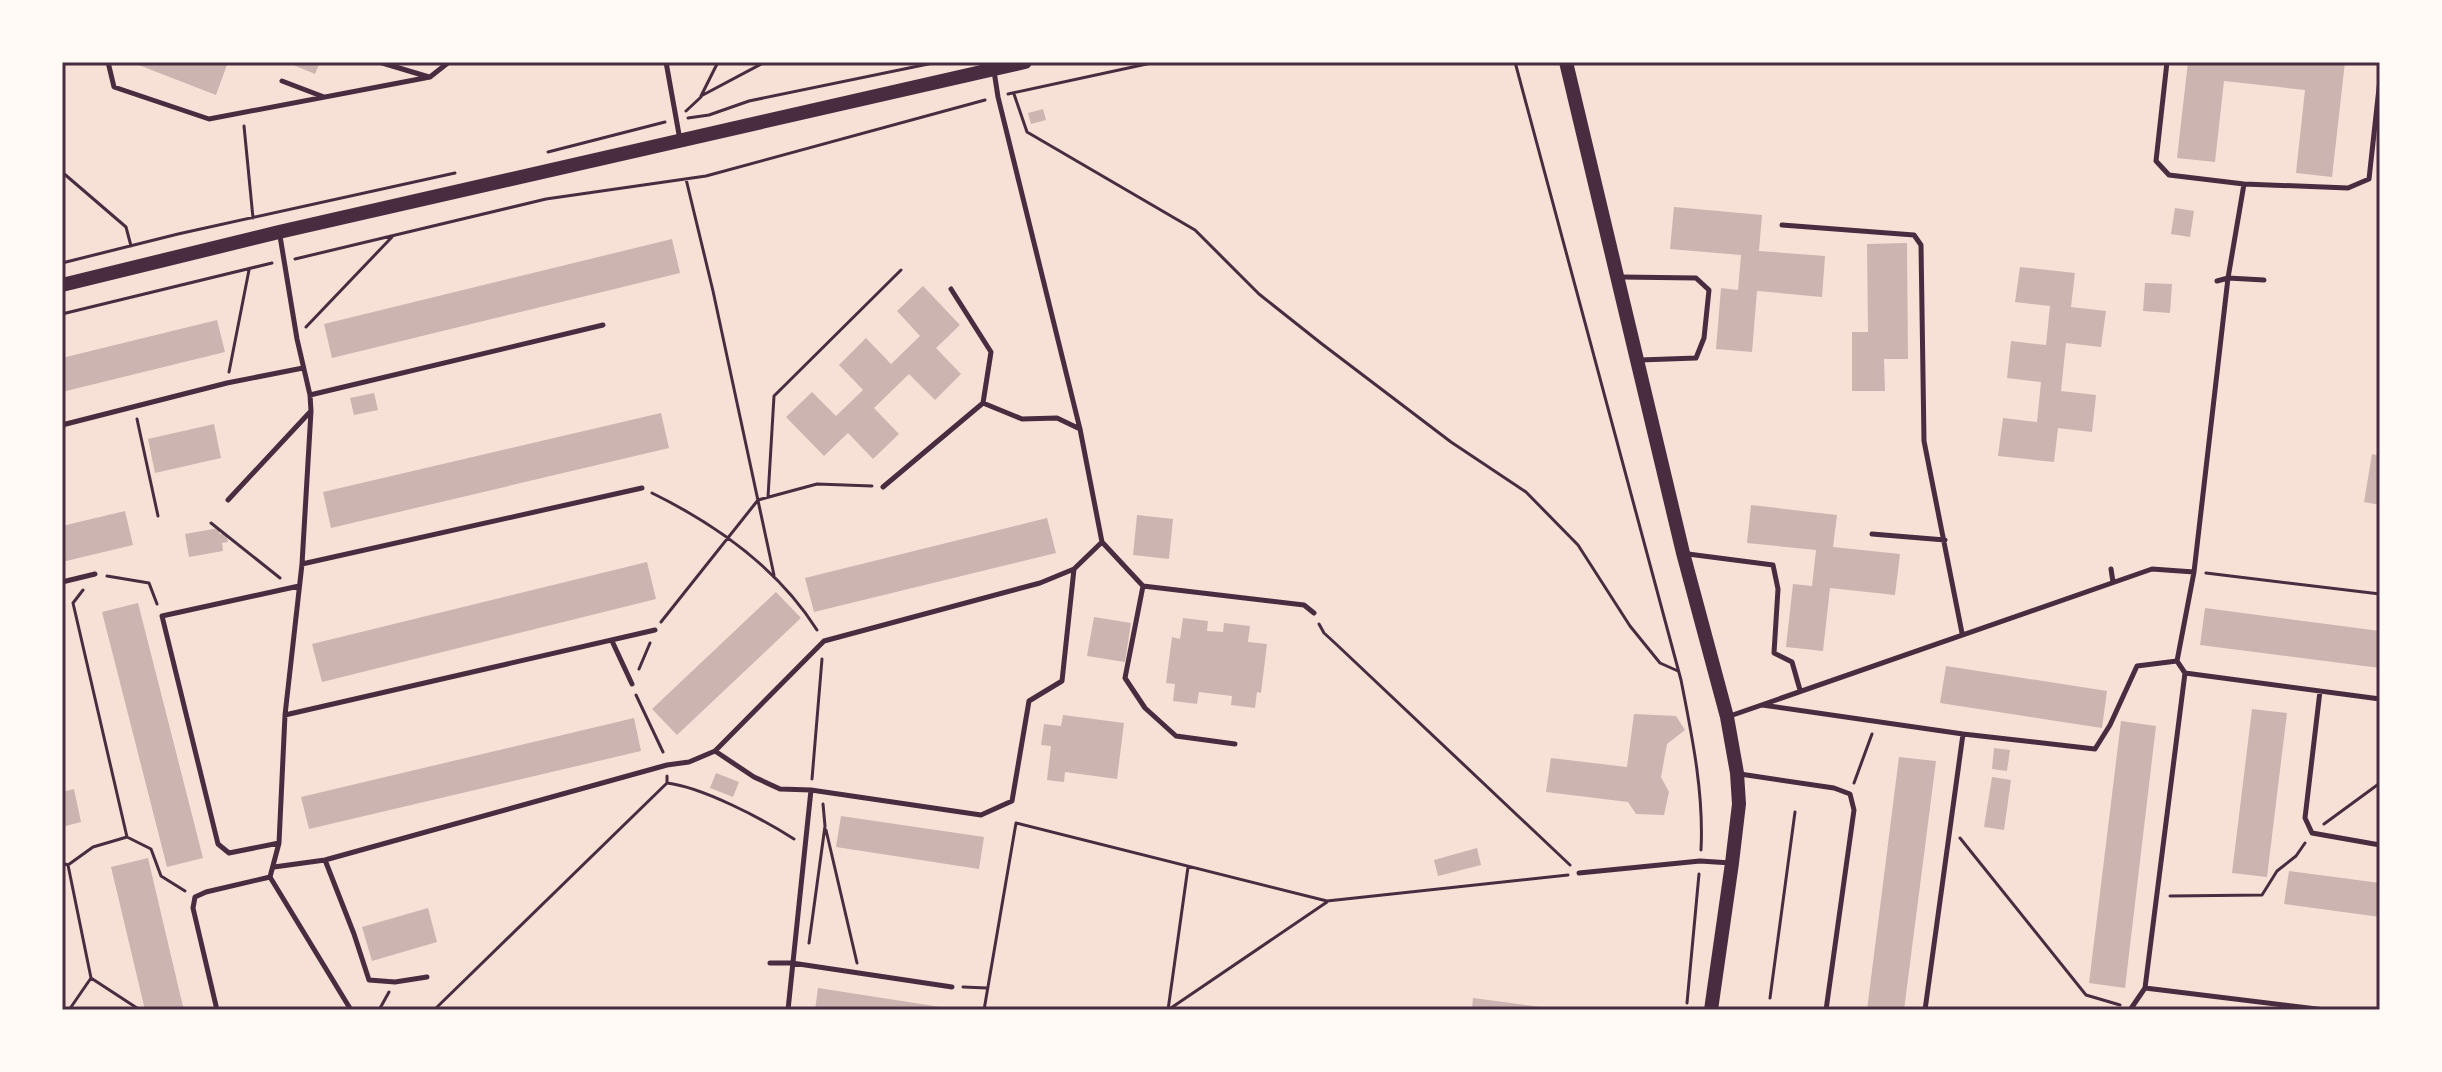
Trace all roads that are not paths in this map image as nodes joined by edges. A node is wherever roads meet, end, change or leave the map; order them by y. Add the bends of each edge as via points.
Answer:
1 (108, 62) edge
2 (379, 62) edge
3 (449, 62) edge
4 (666, 62) edge
5 (1025, 62) edge
6 (1566, 62) edge
7 (2167, 62) edge
8 (993, 69) junction
9 (430, 77) junction
10 (2380, 79) edge
11 (282, 81) dead end
12 (324, 97) junction
13 (680, 141) junction
14 (2244, 184) junction
15 (1782, 225) dead end
16 (279, 232) junction
17 (1616, 277) junction
18 (2228, 278) junction
19 (2264, 280) dead end
20 (2217, 281) dead end
21 (62, 285) edge
22 (951, 289) dead end
23 (603, 325) dead end
24 (1635, 360) junction
25 (303, 368) junction
26 (310, 395) junction
27 (983, 403) junction
28 (311, 411) junction
29 (62, 425) edge
30 (1080, 429) junction
31 (883, 487) road end
32 (642, 488) road end
33 (228, 500) dead end
34 (1872, 534) dead end
35 (1945, 540) junction
36 (1102, 542) junction
37 (1683, 553) junction
38 (302, 564) junction
39 (1074, 569) junction
40 (2111, 569) dead end
41 (2194, 572) junction
42 (95, 574) road end
43 (62, 582) edge
44 (2113, 582) junction
45 (1143, 586) junction
46 (296, 587) junction
47 (1314, 613) dead end
48 (655, 630) road end
49 (1962, 633) junction
50 (612, 641) junction
51 (2177, 661) junction
52 (2185, 673) junction
53 (632, 684) road end
54 (1800, 690) junction
55 (2320, 691) junction
56 (2380, 699) edge
57 (1758, 705) junction
58 (285, 715) junction
59 (1727, 717) junction
60 (1963, 734) junction
61 (1235, 744) dead end
62 (715, 751) junction
63 (1737, 773) junction
64 (811, 790) junction
65 (279, 843) junction
66 (2380, 845) edge
67 (325, 860) junction
68 (1732, 863) junction
69 (274, 867) junction
70 (1579, 873) road end
71 (270, 877) junction
72 (770, 963) dead end
73 (792, 963) junction
74 (427, 977) dead end
75 (952, 987) road end
76 (2145, 988) junction
77 (1711, 1007) edge
78 (2130, 1009) edge
79 (217, 1010) edge
80 (351, 1010) edge
81 (788, 1010) edge
82 (1826, 1010) edge
83 (1925, 1010) edge
84 (2325, 1010) edge

1 - 12 lane via 114,87 209,119
2 - 9 lane
3 - 9 lane
4 - 13 lane
5 - 8 main road
6 - 17 main road
7 - 14 lane via 2156,161 2169,175
8 - 13 main road
8 - 30 lane
9 - 12 lane
10 - 14 lane via 2369,179 2348,188
11 - 12 lane
13 - 16 main road
14 - 18 lane
15 - 35 lane via 1914,235 1921,245 1924,441
16 - 21 main road
16 - 25 lane
17 - 24 main road
17 - 24 lane via 1696,278 1709,290 1704,338 1696,358
18 - 19 lane
18 - 20 lane
18 - 41 lane
22 - 27 lane via 991,352
23 - 26 lane
24 - 37 main road
25 - 26 lane
25 - 29 lane
26 - 28 lane
27 - 30 lane via 1022,419 1057,418
27 - 31 lane
28 - 33 lane
28 - 38 lane
30 - 36 lane
32 - 38 lane
34 - 35 lane
35 - 49 lane
36 - 39 lane
36 - 45 lane
37 - 54 lane via 1773,565 1778,589 1774,653 1792,662
37 - 59 main road
38 - 46 lane
39 - 62 lane via 1040,583 824,641
39 - 64 lane via 1062,681 1029,701 1012,801 981,815
40 - 44 lane
41 - 44 lane via 2152,569
41 - 51 lane
42 - 43 lane
44 - 49 lane
45 - 47 lane via 1304,605
45 - 61 lane via 1125,678 1145,708 1176,736
46 - 58 lane
46 - 65 lane via 162,616 218,844 229,853
48 - 50 lane
49 - 54 lane
50 - 53 lane
50 - 58 lane
51 - 52 lane
51 - 60 lane via 2137,666 2095,749
52 - 55 lane
52 - 76 lane
54 - 57 lane
55 - 56 lane
55 - 66 lane via 2305,818 2312,833
57 - 59 lane
57 - 60 lane
58 - 65 lane
59 - 63 main road
60 - 83 lane
62 - 64 lane via 780,789
62 - 67 lane
63 - 68 main road
63 - 82 lane via 1850,794 1854,810
64 - 73 lane
65 - 69 lane
67 - 69 lane
67 - 74 lane via 369,980
68 - 70 lane via 1700,861
68 - 77 main road
69 - 71 lane
71 - 79 lane via 195,897 193,908
71 - 80 lane
72 - 73 lane
73 - 75 lane
73 - 81 lane
76 - 78 lane
76 - 84 lane

